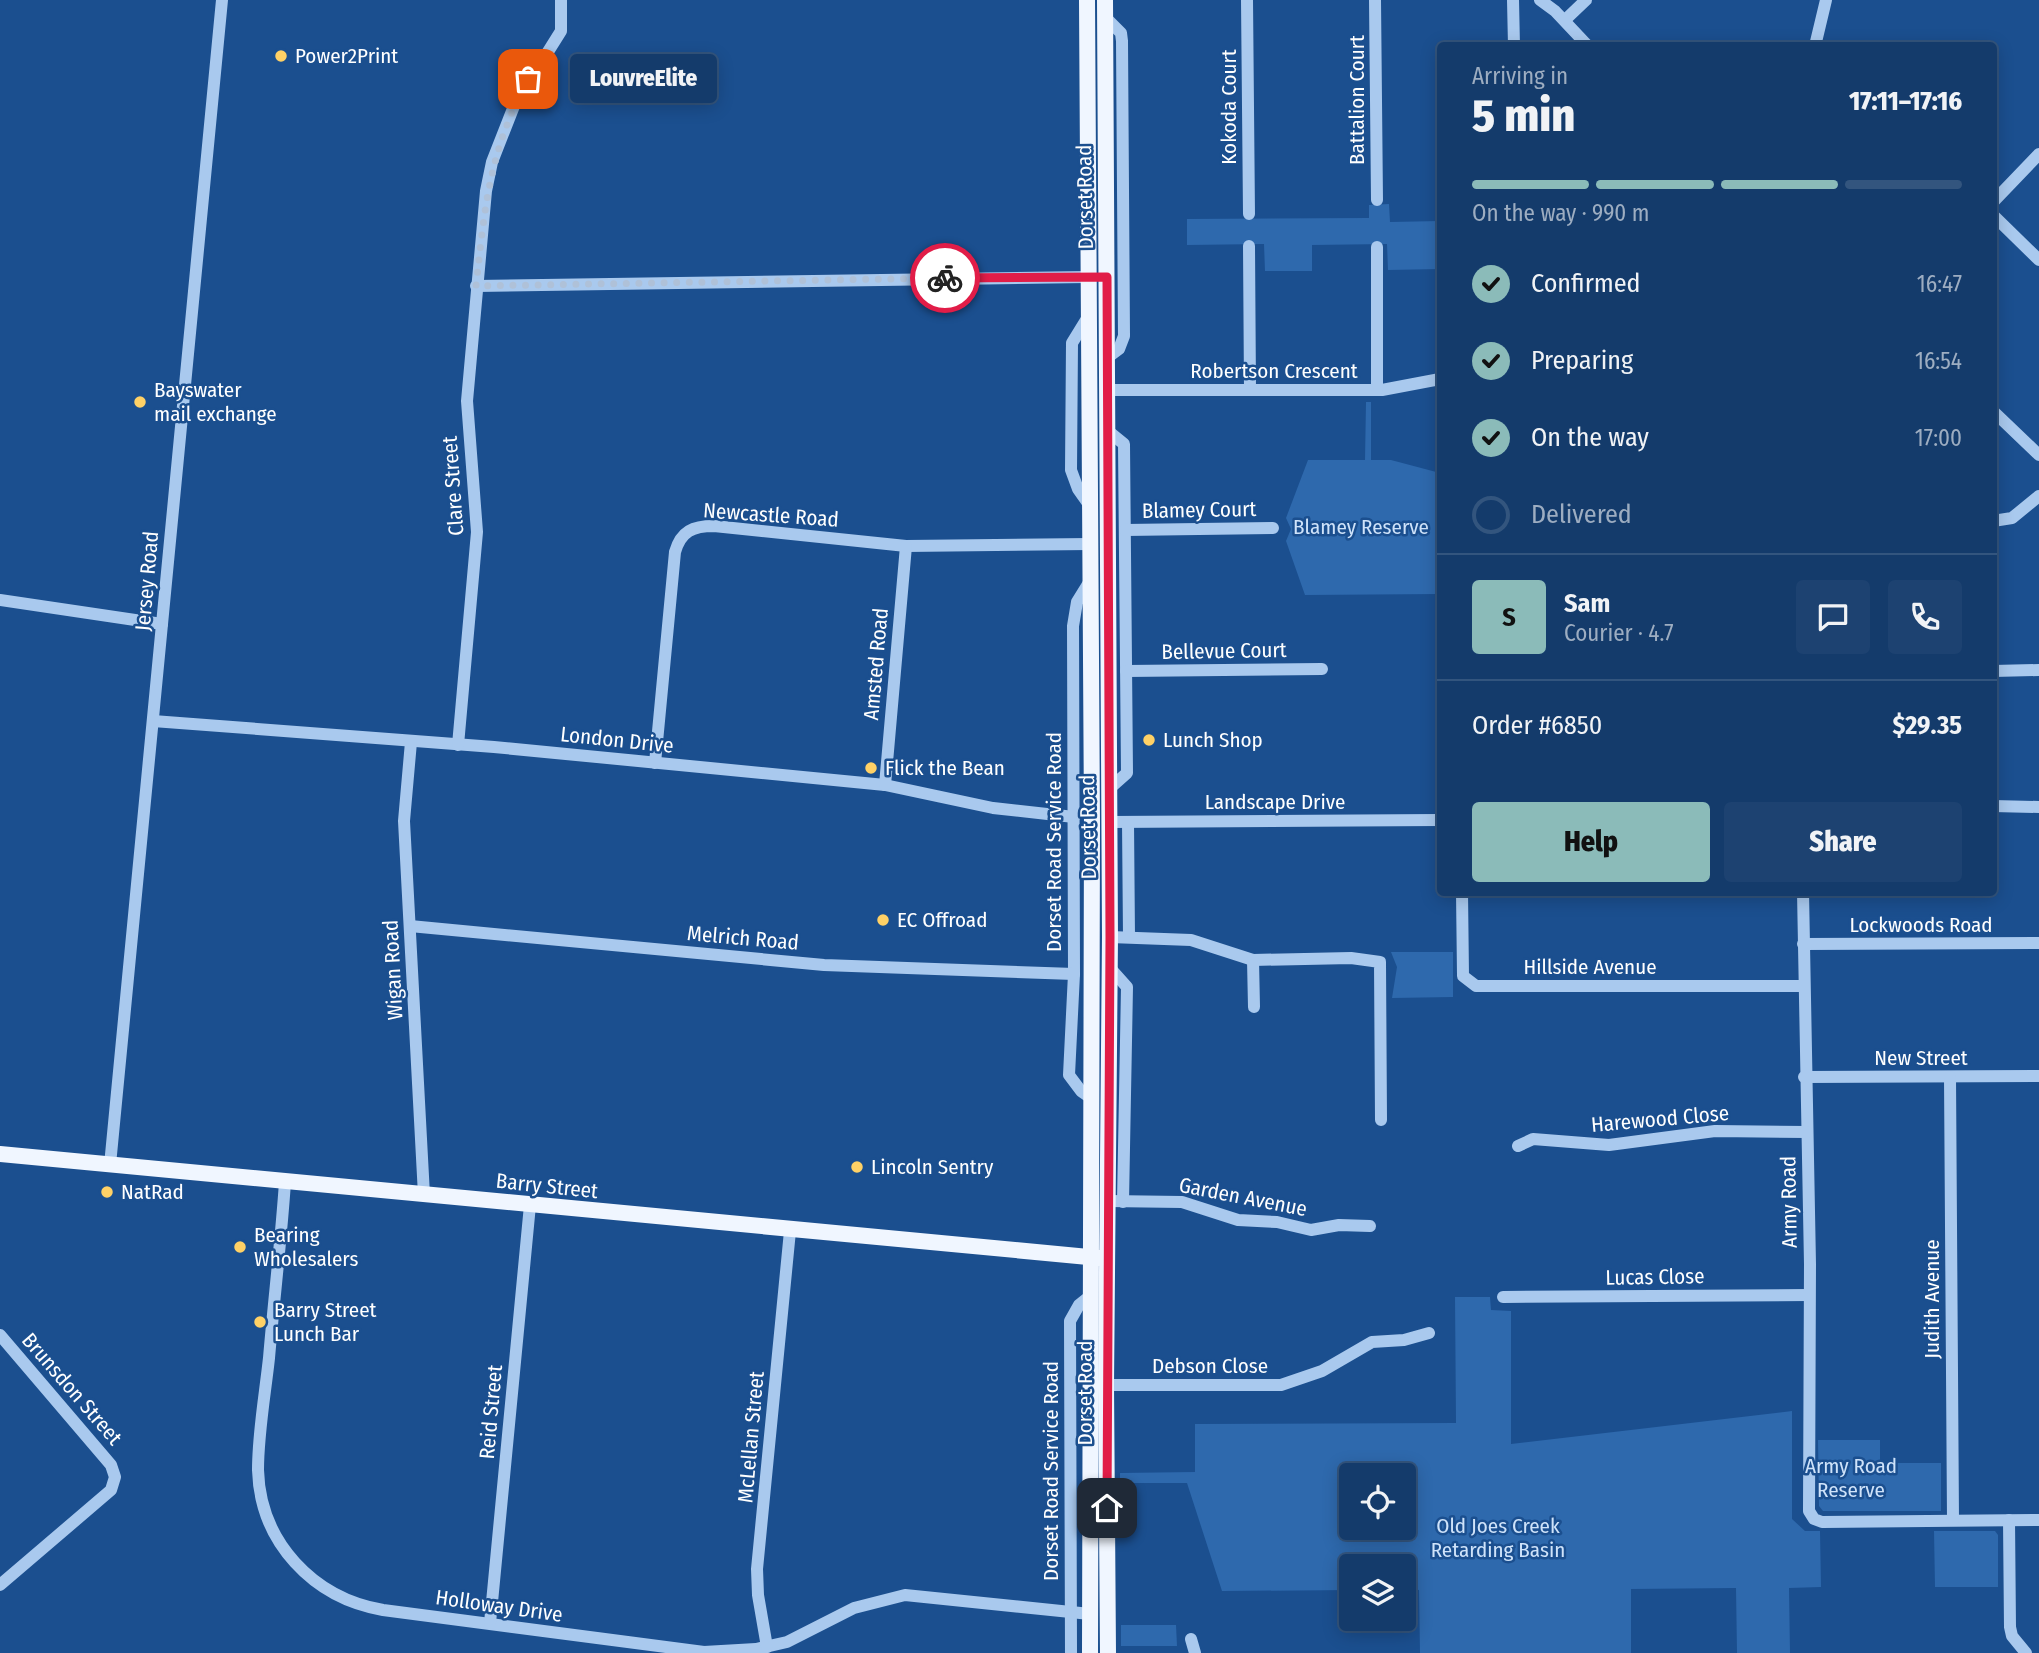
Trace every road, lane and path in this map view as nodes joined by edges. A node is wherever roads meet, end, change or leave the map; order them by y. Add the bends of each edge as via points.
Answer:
1 (222, 0) edge
2 (561, 0) edge
3 (1087, 0) edge
4 (1105, 0) edge
5 (1247, 0) edge
6 (1375, 0) edge
7 (1513, 0) edge
8 (1540, 0) edge
9 (1586, 0) edge
10 (1826, 0) edge
11 (1105, 17) junction
12 (1565, 20) junction
13 (1514, 42) edge
14 (1584, 42) edge
15 (1816, 42) edge
16 (1105, 136) junction
17 (1087, 149) junction
18 (2039, 155) edge
19 (1997, 198) edge
20 (1377, 200) dead end
21 (1249, 214) dead end
22 (1997, 219) edge
23 (1249, 246) dead end
24 (1377, 247) dead end
25 (2039, 260) edge
26 (1088, 277) junction
27 (1107, 277) junction
28 (476, 286) junction
29 (1088, 317) junction
30 (1107, 358) junction
31 (1437, 380) edge
32 (1107, 390) junction
33 (1250, 390) junction
34 (1377, 390) junction
35 (1088, 391) junction
36 (1997, 415) edge
37 (1108, 431) junction
38 (2039, 455) edge
39 (2039, 496) edge
40 (1090, 506) junction
41 (1997, 521) edge
42 (1273, 528) dead end
43 (1125, 530) junction
44 (1090, 544) junction
45 (906, 545) junction
46 (1090, 581) junction
47 (0, 600) edge
48 (1108, 615) junction
49 (162, 624) junction
50 (1125, 647) junction
51 (1322, 669) dead end
52 (2039, 670) edge
53 (1126, 671) junction
54 (1997, 671) edge
55 (153, 721) junction
56 (411, 742) junction
57 (458, 745) junction
58 (654, 763) junction
59 (885, 785) junction
60 (1109, 789) junction
61 (1997, 806) edge
62 (2039, 807) edge
63 (1074, 817) junction
64 (1437, 820) edge
65 (1110, 822) junction
66 (1128, 822) junction
67 (1092, 823) junction
68 (1462, 896) edge
69 (1803, 896) edge
70 (410, 926) junction
71 (1110, 937) junction
72 (1129, 937) junction
73 (2039, 943) edge
74 (1803, 944) junction
75 (1253, 960) junction
76 (1110, 968) junction
77 (1074, 974) junction
78 (1804, 986) junction
79 (1254, 1007) dead end
80 (2039, 1076) edge
81 (1804, 1077) junction
82 (1950, 1077) junction
83 (1109, 1091) junction
84 (1091, 1098) junction
85 (1381, 1120) dead end
86 (1807, 1132) junction
87 (1518, 1146) dead end
88 (0, 1154) edge
89 (110, 1165) junction
90 (285, 1182) junction
91 (424, 1195) junction
92 (1116, 1202) junction
93 (530, 1205) junction
94 (1370, 1226) dead end
95 (790, 1231) junction
96 (1090, 1258) junction
97 (1107, 1259) junction
98 (1809, 1295) junction
99 (1089, 1297) junction
100 (1503, 1297) dead end
101 (1429, 1333) dead end
102 (0, 1335) edge
103 (1106, 1385) junction
104 (1953, 1520) junction
105 (2009, 1520) junction
106 (2039, 1520) edge
107 (0, 1585) edge
108 (1070, 1614) junction
109 (1090, 1615) junction
110 (490, 1623) junction
111 (1191, 1639) dead end
112 (768, 1647) junction
113 (2023, 1652) edge
114 (1071, 1653) edge
115 (1090, 1653) edge
116 (1108, 1653) edge
117 (1195, 1653) edge

1 - 49 street, Jersey Road
2 - 28 street, Clare Street via 561,31 528,79 498,144 488,183
3 - 17 main road, Dorset Road
4 - 11 main road, Dorset Road
5 - 21 street, Kokoda Court
6 - 20 street, Battalion Court
7 - 13 street
8 - 12 street
9 - 12 street
10 - 15 street
11 - 16 main road, Dorset Road
11 - 30 street via 1121,33 1123,67 1124,336 1119,349
12 - 14 street
16 - 17 main road
16 - 27 main road, Dorset Road
17 - 26 main road, Dorset Road
18 - 19 street
22 - 25 street
23 - 33 street
24 - 34 street
26 - 27 main road
26 - 28 street
26 - 29 main road, Dorset Road
27 - 30 main road, Dorset Road
28 - 57 street, Clare Street via 467,401 477,532
29 - 35 main road, Dorset Road
29 - 40 street via 1072,343 1071,471
30 - 32 main road, Dorset Road
31 - 34 street, Robertson Crescent
32 - 33 street, Robertson Crescent
32 - 35 main road
32 - 37 main road, Dorset Road
33 - 34 street, Robertson Crescent
35 - 40 main road, Dorset Road
36 - 38 street
37 - 43 street via 1124,444
37 - 48 main road, Dorset Road
39 - 41 street via 2012,519
40 - 44 main road, Dorset Road
42 - 43 street, Blamey Court
43 - 50 street
44 - 45 street, Newcastle Road
44 - 46 main road, Dorset Road
45 - 58 street, Newcastle Road via 714,526 698,526 679,538
45 - 59 street, Amsted Road
46 - 63 street, Dorset Road Service Road via 1077,602 1073,626
46 - 67 main road, Dorset Road
47 - 49 street
48 - 50 street
48 - 60 main road, Dorset Road
49 - 55 street, Jersey Road
50 - 53 street
51 - 53 street, Bellevue Court
52 - 54 street
53 - 60 street via 1127,773
55 - 56 street, London Drive
55 - 89 street, Jersey Road
56 - 57 street, London Drive
56 - 70 street, Wigan Road via 404,821
57 - 58 street, London Drive
58 - 59 street, London Drive
59 - 63 street, London Drive via 993,808
60 - 65 main road, Dorset Road
61 - 62 street
63 - 77 street, Dorset Road Service Road
64 - 66 street, Landscape Drive
65 - 66 street, Landscape Drive
65 - 67 main road
65 - 71 main road, Dorset Road
66 - 72 street
67 - 84 main road, Dorset Road
68 - 78 street, Hillside Avenue via 1463,976 1476,986
69 - 74 street, Army Road
70 - 77 street, Melrich Road via 824,965
70 - 91 street, Wigan Road
71 - 72 street
71 - 76 main road, Dorset Road
72 - 75 street via 1191,940
73 - 74 street, Lockwoods Road
74 - 78 street, Army Road
75 - 79 street
75 - 85 street via 1351,958 1380,962
76 - 83 main road, Dorset Road
76 - 92 street via 1127,987
77 - 84 street, Dorset Road Service Road via 1069,1075
78 - 81 street, Army Road
80 - 82 street, New Street
81 - 82 street, New Street
81 - 86 street, Army Road
82 - 104 street, Judith Avenue
83 - 84 main road
83 - 92 main road, Dorset Road
84 - 96 main road, Dorset Road
86 - 87 street, Harewood Close via 1715,1131 1609,1145 1533,1139
86 - 98 street, Army Road
88 - 89 main road, Barry Street
89 - 90 main road, Barry Street
90 - 91 main road, Barry Street
90 - 110 street, Holloway Drive via 258,1470 275,1536 306,1575 352,1602
91 - 93 main road, Barry Street
92 - 94 street, Garden Avenue via 1182,1202 1238,1220 1311,1230
92 - 97 main road, Dorset Road
93 - 95 main road, Barry Street
93 - 110 street, Reid Street
95 - 96 main road, Barry Street
95 - 112 street, McLellan Street via 757,1569
96 - 97 main road, Barry Street
96 - 99 main road, Dorset Road
97 - 103 main road, Dorset Road
98 - 100 street, Lucas Close
98 - 104 street, Army Road via 1809,1511 1814,1519
99 - 108 street, Dorset Road Service Road via 1070,1321
99 - 109 main road, Dorset Road
101 - 103 street, Debson Close via 1372,1342 1322,1371 1280,1385
102 - 107 street, Brunsdon Street via 111,1465 115,1477 111,1490
103 - 116 main road, Dorset Road
104 - 105 street
105 - 106 street
105 - 113 street via 2010,1627
108 - 109 street, Holloway Drive
108 - 112 street, Holloway Drive via 905,1595 854,1608 801,1636
108 - 114 street, Dorset Road Service Road
109 - 115 main road, Dorset Road
110 - 112 street, Holloway Drive via 704,1652
111 - 117 street

